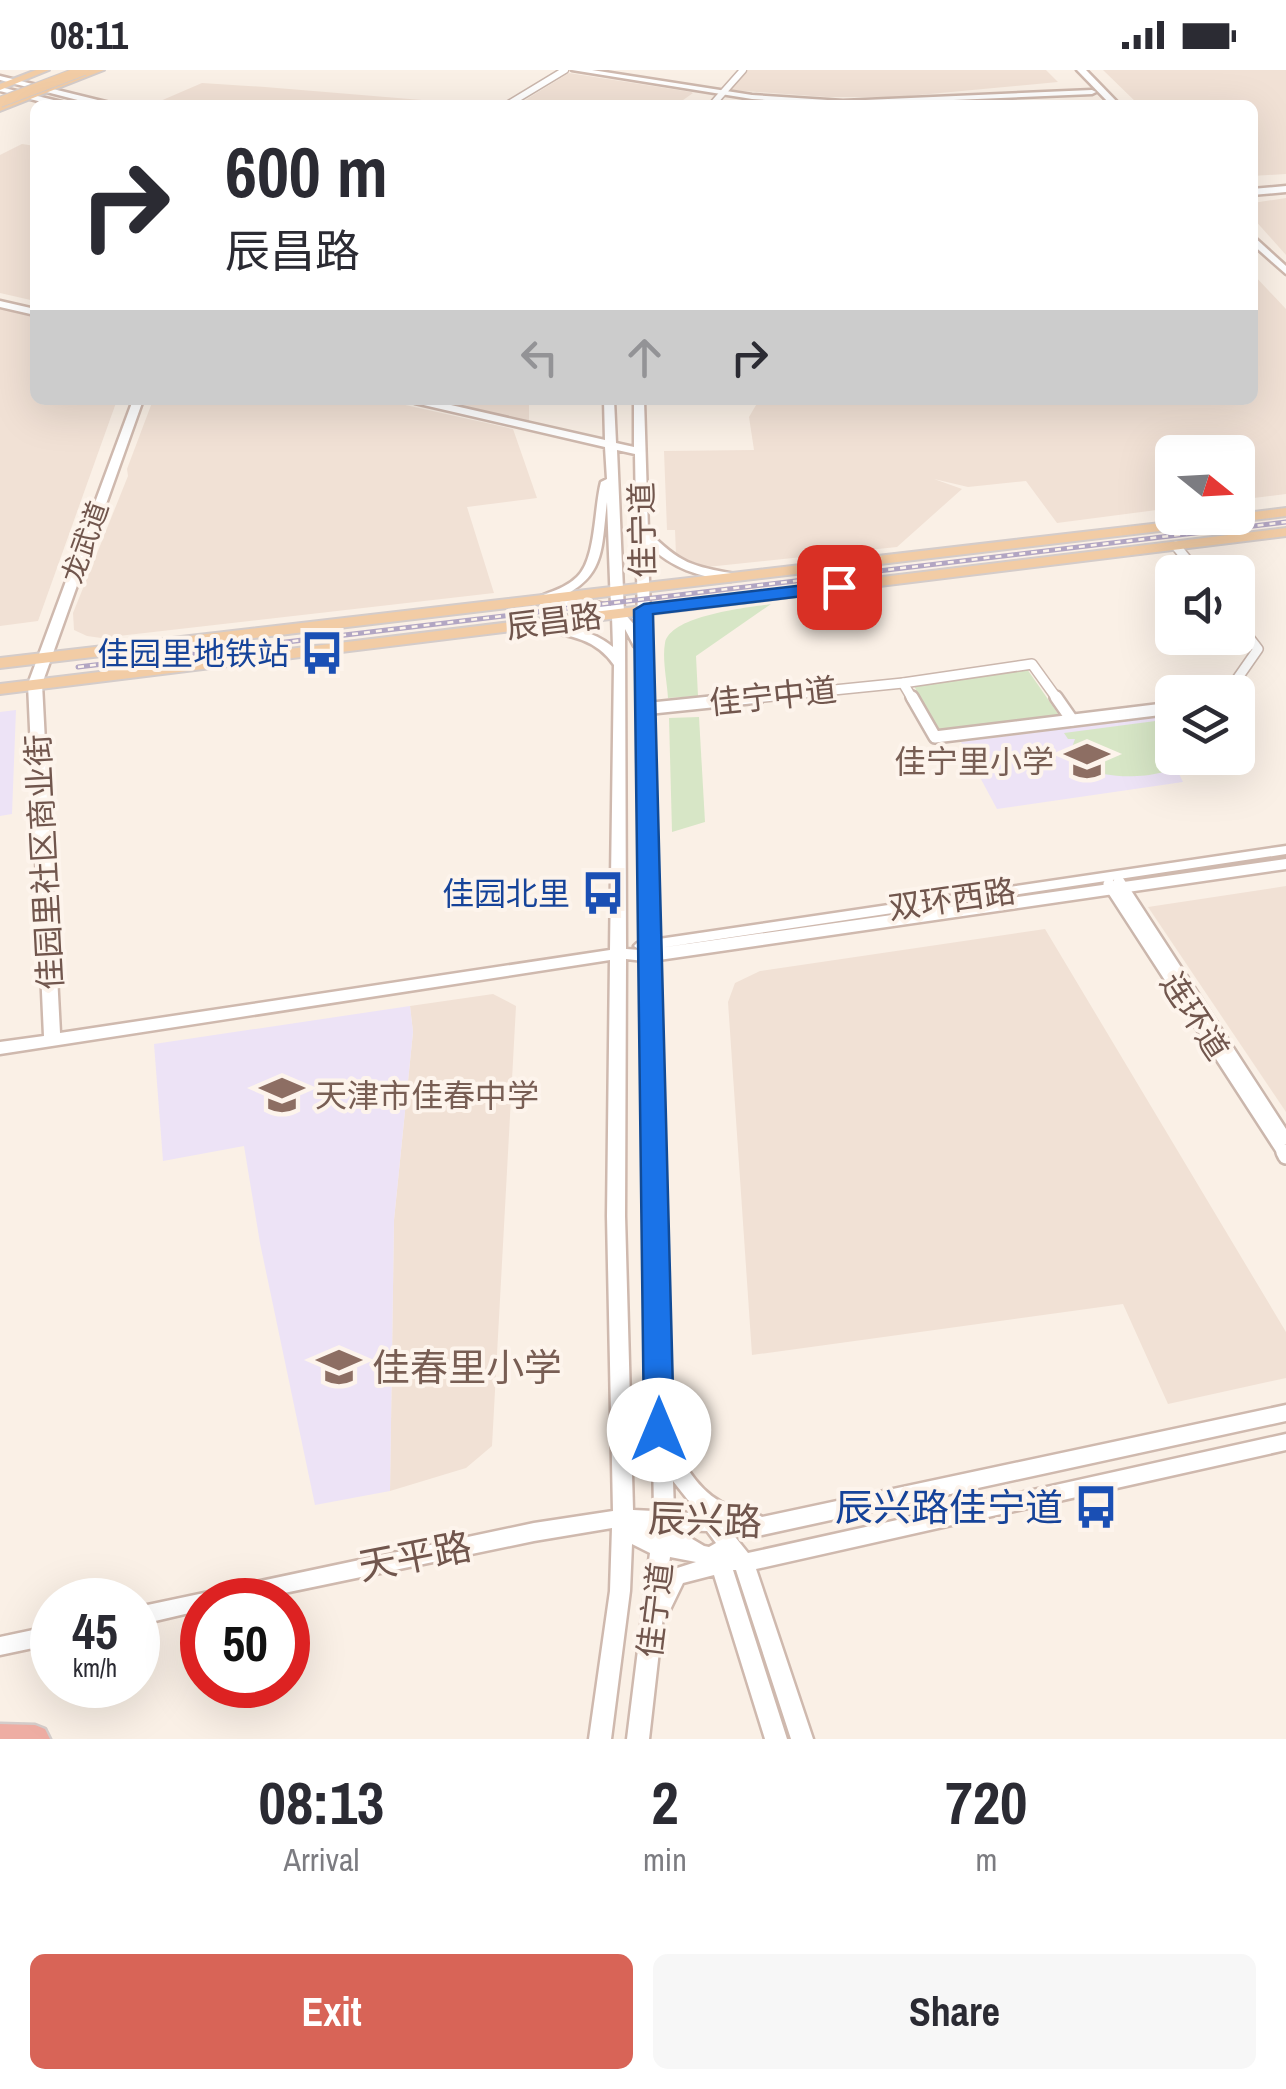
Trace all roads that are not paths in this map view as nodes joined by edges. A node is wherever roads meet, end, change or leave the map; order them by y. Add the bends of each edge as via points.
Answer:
1 (44, 70) edge
2 (65, 70) edge
3 (84, 70) edge
4 (99, 70) edge
5 (557, 70) edge
6 (565, 70) edge
7 (576, 70) edge
8 (594, 70) edge
9 (743, 70) edge
10 (1070, 70) edge
11 (1081, 70) edge
12 (0, 78) edge
13 (15, 81) junction
14 (50, 89) junction
15 (1090, 89) junction
16 (0, 90) edge
17 (724, 92) junction
18 (31, 96) junction
19 (45, 100) edge
20 (89, 100) edge
21 (507, 100) edge
22 (515, 100) edge
23 (717, 100) edge
24 (820, 100) edge
25 (906, 100) edge
26 (1100, 100) edge
27 (1111, 100) edge
28 (0, 105) edge
29 (1286, 186) edge
30 (1258, 189) edge
31 (1258, 244) edge
32 (1258, 257) edge
33 (1286, 271) edge
34 (1286, 284) edge
35 (0, 304) edge
36 (30, 311) edge
37 (136, 405) edge
38 (436, 405) edge
39 (609, 405) edge
40 (639, 405) edge
41 (608, 445) junction
42 (641, 452) junction
43 (610, 474) junction
44 (1286, 512) edge
45 (642, 532) junction
46 (1286, 532) edge
47 (1176, 546) junction
48 (1184, 555) edge
49 (740, 578) junction
50 (643, 590) junction
51 (617, 592) junction
52 (527, 604) junction
53 (644, 610) junction
54 (618, 613) junction
55 (506, 627) junction
56 (643, 655) junction
57 (42, 658) junction
58 (0, 663) edge
59 (620, 665) junction
60 (903, 683) junction
61 (35, 684) junction
62 (0, 688) edge
63 (643, 709) junction
64 (1155, 710) edge
65 (1072, 720) junction
66 (1286, 850) edge
67 (1286, 864) edge
68 (1114, 882) junction
69 (650, 949) junction
70 (619, 954) junction
71 (52, 1040) junction
72 (0, 1048) edge
73 (1286, 1138) edge
74 (1286, 1156) edge
75 (1286, 1413) edge
76 (659, 1430) junction
77 (1286, 1442) edge
78 (779, 1522) junction
79 (625, 1524) junction
80 (713, 1524) junction
81 (663, 1533) junction
82 (712, 1561) junction
83 (744, 1563) junction
84 (310, 1580) edge
85 (653, 1632) junction
86 (30, 1640) edge
87 (0, 1646) edge
88 (0, 1737) edge
89 (35, 1739) edge
90 (600, 1739) edge
91 (638, 1739) edge
92 (776, 1739) edge
93 (802, 1739) edge

1 - 13 main road
2 - 16 main road, bridge
3 - 28 main road, bridge
4 - 14 main road
5 - 21 street
6 - 22 street
7 - 17 main road
8 - 17 main road
9 - 17 street
10 - 15 main road
11 - 27 main road
12 - 13 main road
13 - 14 main road
13 - 16 main road
14 - 18 main road
14 - 20 main road
15 - 25 main road
15 - 26 main road
16 - 18 main road
17 - 23 street
17 - 24 main road
18 - 19 main road
18 - 28 main road
29 - 30 main road
31 - 33 main road
32 - 34 main road
35 - 36 main road
37 - 57 main road, 龙武道
38 - 41 main road
39 - 41 main road, 佳宁道
40 - 42 main road, 佳宁道
41 - 42 main road
41 - 43 main road, 佳宁道
42 - 45 main road, 佳宁道
43 - 51 main road, 佳宁道
43 - 52 main road via 590,574
44 - 49 main road, 辰昌路
45 - 49 main road via 681,568
45 - 50 main road, 佳宁道
46 - 47 main road, 辰昌路
47 - 48 street
47 - 53 main road, 辰昌路
49 - 50 main road, 辰昌路
50 - 51 main road, 辰昌路
50 - 53 main road, 佳宁道
51 - 52 main road, 辰昌路
51 - 54 main road, 佳宁道
52 - 54 main road via 589,604
52 - 57 main road, 辰昌路
53 - 54 main road, 辰昌路
53 - 56 main road, 佳宁道
54 - 55 main road, 辰昌路
54 - 56 main road via 632,624
54 - 59 main road, 佳宁道
55 - 59 main road via 590,638
55 - 61 main road, 辰昌路
56 - 63 main road, 佳宁道
57 - 58 main road, 辰昌路
57 - 61 main road, 龙武道
59 - 70 main road, 佳宁道
60 - 63 street, 佳宁中道
60 - 65 street, 佳宁中道 via 1032,664
60 - 65 street via 934,738
61 - 62 main road, 辰昌路
61 - 71 main road, 佳园里社区商业街
63 - 69 main road, 佳宁道
64 - 65 street
66 - 68 main road
67 - 68 main road
68 - 69 main road
68 - 73 street, 连环道
68 - 74 street, 连环道
69 - 70 main road
69 - 76 main road, 佳宁道
70 - 71 main road
70 - 79 main road, 佳宁道 via 616,1216
71 - 72 main road
75 - 78 main road, 辰兴路
76 - 78 main road via 681,1480 699,1500 726,1514
76 - 81 main road, 佳宁道
77 - 83 main road, 辰兴路
78 - 80 main road, 辰兴路
79 - 81 main road, 辰兴路
79 - 81 main road, 辰兴路 via 648,1544
79 - 84 main road, 天平路 via 592,1523
79 - 90 main road, 佳宁道
80 - 81 main road, 辰兴路
80 - 82 main road
80 - 83 main road
81 - 82 main road, 辰兴路
81 - 85 main road, 佳宁道
82 - 83 main road, 辰兴路
82 - 85 main road via 676,1576
82 - 92 main road via 730,1593
83 - 93 main road
85 - 91 main road, 佳宁道
86 - 87 main road
88 - 89 highway

